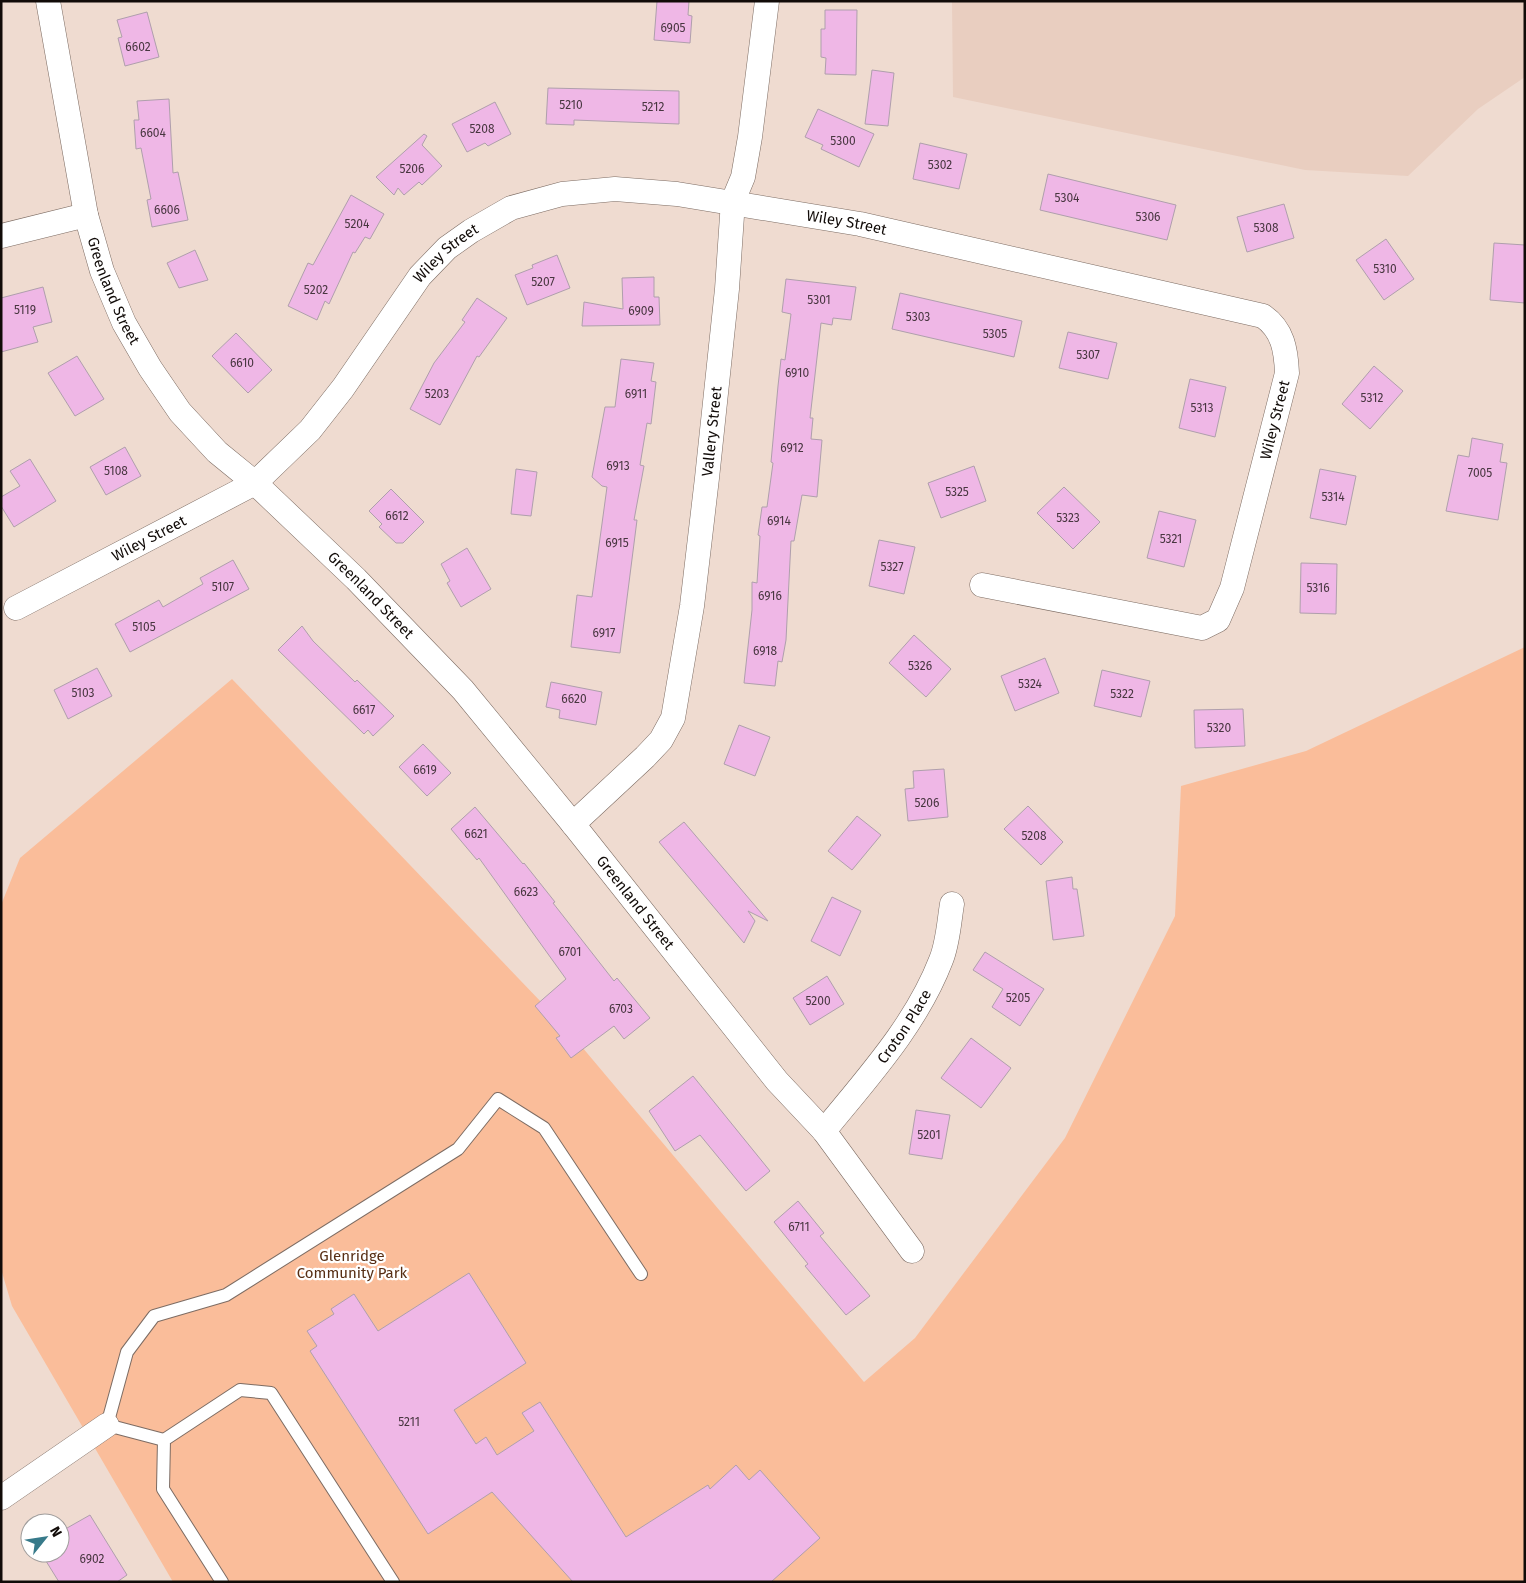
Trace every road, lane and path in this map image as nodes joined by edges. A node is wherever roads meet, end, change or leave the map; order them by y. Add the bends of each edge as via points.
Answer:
1 (48, 1) edge
2 (767, 1) edge
3 (733, 201) junction
4 (86, 214) junction
5 (1, 236) edge
6 (255, 483) junction
7 (982, 584) dead end
8 (16, 608) dead end
9 (574, 824) junction
10 (952, 904) dead end
11 (824, 1131) junction
12 (912, 1251) dead end
13 (641, 1274) dead end
14 (107, 1425) junction
15 (164, 1440) junction
16 (1, 1498) edge
17 (222, 1582) edge
18 (393, 1582) edge

1 - 4 street, Greenland Street
2 - 3 street, Vallery Street via 750,137 743,177
3 - 6 street, Wiley Street via 614,189 562,194 511,208 470,231 447,248 420,276 310,430
3 - 7 street, Wiley Street via 860,224 1263,316 1273,324 1281,337 1286,373 1232,588 1218,620 1202,628
3 - 9 street, Vallery Street via 708,478 692,606 672,718 661,740 645,758
4 - 5 street
4 - 6 street, Greenland Street via 106,279 124,323 150,368 180,412 217,452
6 - 8 street, Wiley Street
6 - 9 street, Greenland Street via 356,578 463,690
9 - 11 street, Greenland Street via 776,1081
10 - 11 street, Croton Place via 942,958 926,994 897,1039
11 - 12 street, Greenland Street
13 - 14 lane via 544,1128 498,1099 458,1149 226,1295 154,1316 127,1352
14 - 15 lane
14 - 16 street
15 - 17 lane via 163,1489
15 - 18 lane via 240,1390 271,1393

